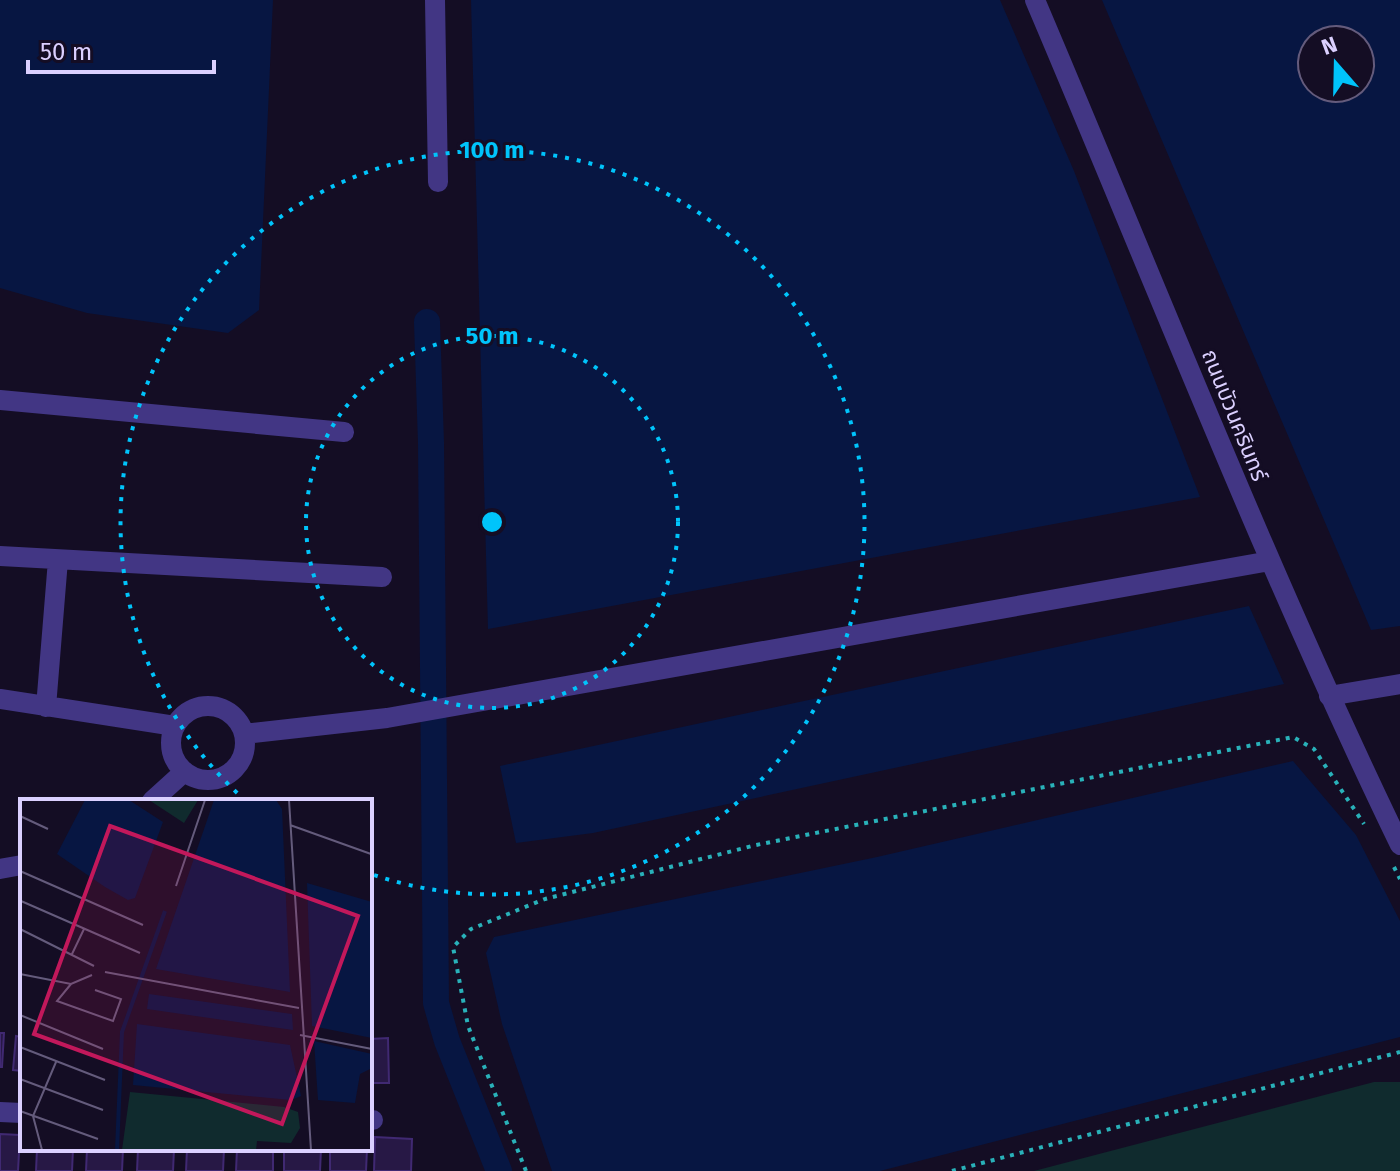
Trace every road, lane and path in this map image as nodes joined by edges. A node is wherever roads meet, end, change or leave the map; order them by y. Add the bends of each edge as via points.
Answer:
1 (435, 0) edge
2 (1035, 0) edge
3 (438, 182) dead end
4 (0, 400) edge
5 (344, 432) dead end
6 (0, 556) edge
7 (58, 560) junction
8 (1270, 561) junction
9 (382, 577) dead end
10 (1400, 684) edge
11 (1329, 696) junction
12 (0, 699) edge
13 (46, 707) junction
14 (175, 726) junction
15 (244, 734) junction
16 (184, 772) junction
17 (154, 799) edge
18 (1369, 829) dead end
19 (1400, 845) edge
20 (20, 865) edge
21 (0, 869) edge
22 (1400, 1052) edge
23 (0, 1112) edge
24 (20, 1113) edge
25 (526, 1171) edge
26 (952, 1171) edge

1 - 3 street
2 - 8 street, ถนนบัวนครินทร์
4 - 5 street
6 - 7 street
7 - 9 street
7 - 13 street
8 - 11 street, ถนนบัวนครินทร์
8 - 15 street via 387,718
10 - 11 street
11 - 19 street, ถนนบัวนครินทร์
12 - 13 street
13 - 14 street
14 - 15 street via 192,709 215,706 236,718
14 - 16 street via 171,750
15 - 16 street via 245,752 231,773 207,781
16 - 17 street
18 - 25 path via 1314,749 1293,737 756,845 530,905 471,929 453,947 468,1026
20 - 21 street
22 - 26 path
23 - 24 street

